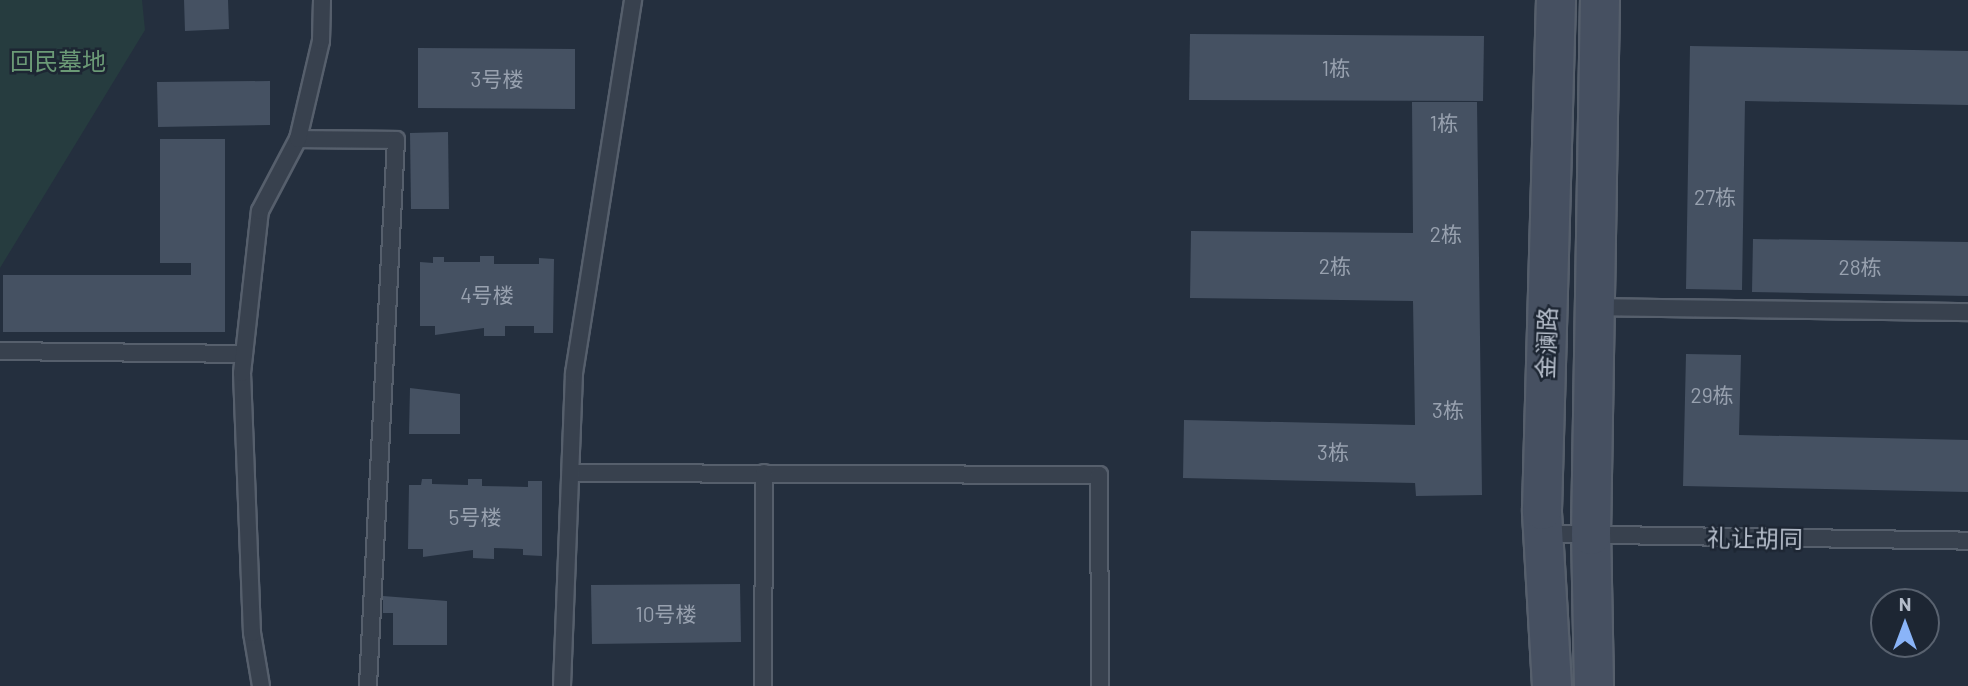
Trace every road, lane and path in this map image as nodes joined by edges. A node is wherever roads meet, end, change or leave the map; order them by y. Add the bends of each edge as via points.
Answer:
1 (322, 0) edge
2 (633, 0) edge
3 (1556, 0) edge
4 (1600, 0) edge
5 (298, 139) junction
6 (1595, 307) junction
7 (1968, 312) edge
8 (0, 351) edge
9 (244, 354) junction
10 (571, 473) junction
11 (764, 473) junction
12 (1542, 534) junction
13 (1591, 535) junction
14 (1968, 541) edge
15 (261, 686) edge
16 (368, 686) edge
17 (562, 686) edge
18 (763, 686) edge
19 (1100, 686) edge
20 (1552, 686) edge
21 (1594, 686) edge

1 - 5 lane via 321,41
2 - 10 lane via 574,373
3 - 12 street, 金澜路
4 - 6 street, 金澜路
5 - 9 lane via 260,211
5 - 16 lane via 396,139
6 - 7 lane
6 - 13 street, 金澜路
8 - 9 lane
9 - 15 lane via 252,633
10 - 11 lane
10 - 17 lane
11 - 18 lane
11 - 19 lane via 1099,475
12 - 13 lane, 礼让胡同
12 - 20 street, 金澜路
13 - 14 lane, 礼让胡同
13 - 21 street, 金澜路

